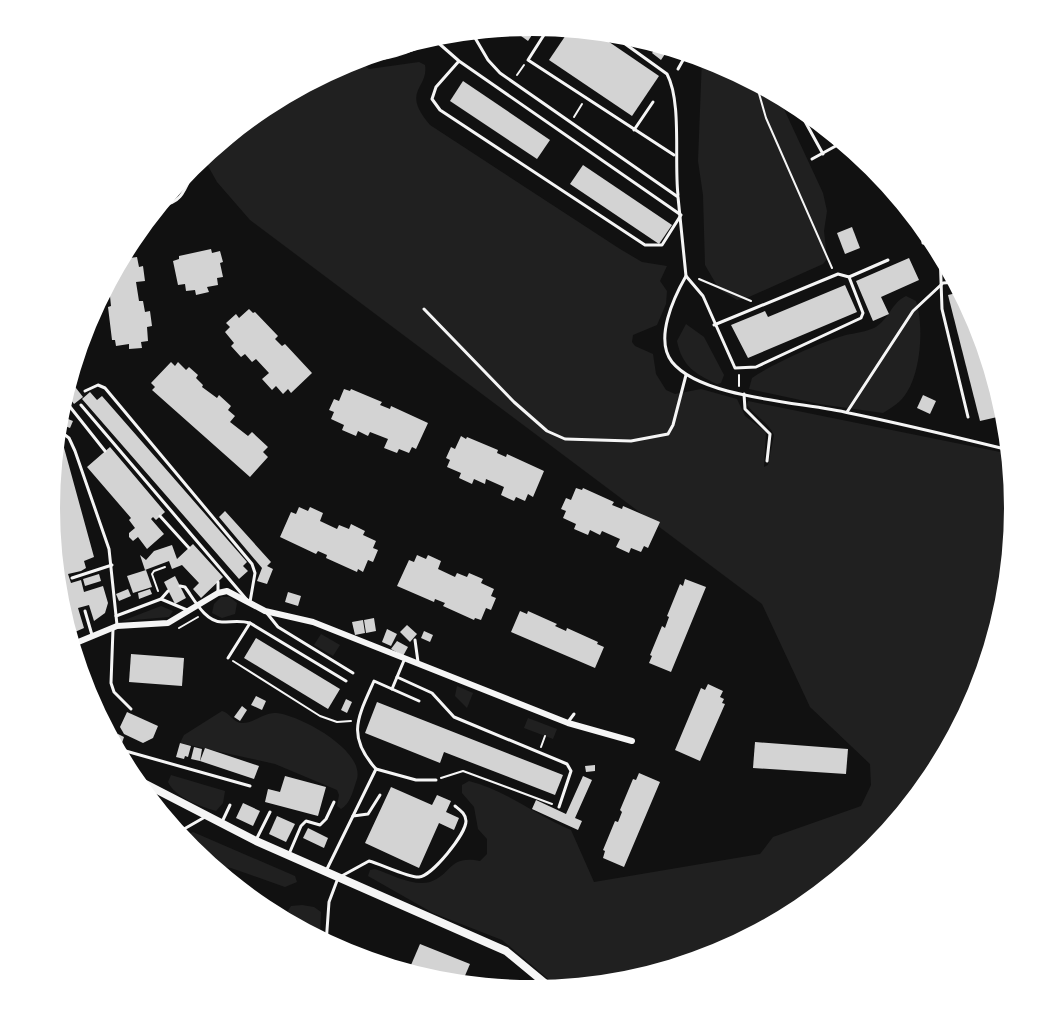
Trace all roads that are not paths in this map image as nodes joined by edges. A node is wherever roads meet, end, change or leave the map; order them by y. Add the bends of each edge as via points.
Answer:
1 (543, 36) edge
2 (476, 39) edge
3 (441, 45) edge
4 (628, 46) edge
5 (459, 61) junction
6 (683, 61) edge
7 (678, 69) dead end
8 (653, 102) dead end
9 (807, 124) edge
10 (634, 130) junction
11 (836, 146) edge
12 (823, 154) junction
13 (674, 156) junction
14 (812, 159) dead end
15 (185, 188) edge
16 (678, 197) junction
17 (172, 203) edge
18 (681, 216) junction
19 (888, 260) dead end
20 (942, 273) edge
21 (686, 276) junction
22 (849, 277) junction
23 (942, 283) junction
24 (947, 283) edge
25 (424, 309) dead end
26 (714, 325) junction
27 (686, 375) junction
28 (85, 391) dead end
29 (744, 394) junction
30 (81, 405) dead end
31 (71, 408) edge
32 (847, 412) junction
33 (968, 417) dead end
34 (66, 436) edge
35 (1000, 448) edge
36 (105, 451) dead end
37 (766, 461) dead end
38 (160, 516) dead end
39 (189, 548) dead end
40 (112, 565) junction
41 (72, 578) dead end
42 (218, 582) dead end
43 (180, 586) dead end
44 (168, 591) dead end
45 (218, 593) junction
46 (161, 599) junction
47 (249, 604) junction
48 (198, 605) junction
49 (85, 611) dead end
50 (189, 611) junction
51 (265, 611) junction
52 (116, 616) junction
53 (250, 623) junction
54 (115, 627) junction
55 (92, 635) junction
56 (415, 640) dead end
57 (79, 641) edge
58 (228, 658) road end
59 (405, 658) junction
60 (418, 662) junction
61 (353, 673) dead end
62 (397, 677) junction
63 (346, 681) dead end
64 (392, 689) junction
65 (420, 701) dead end
66 (131, 709) dead end
67 (574, 714) dead end
68 (563, 721) junction
69 (633, 741) dead end
70 (127, 751) edge
71 (376, 769) junction
72 (436, 780) road end
73 (250, 786) dead end
74 (151, 787) edge
75 (380, 795) dead end
76 (334, 802) dead end
77 (230, 804) dead end
78 (455, 806) dead end
79 (559, 807) road end
80 (270, 812) dead end
81 (353, 816) junction
82 (205, 817) junction
83 (221, 825) junction
84 (185, 829) edge
85 (256, 841) junction
86 (289, 856) junction
87 (325, 872) junction
88 (338, 878) junction
89 (327, 934) edge
90 (542, 981) edge

1 - 10 lane via 528,60
2 - 16 lane via 488,60 512,82
3 - 5 lane
4 - 13 lane via 671,81 675,94
5 - 18 lane
5 - 18 lane via 436,87 432,99 440,110 645,245 662,245
6 - 7 lane
8 - 10 lane
9 - 12 lane
10 - 13 lane
11 - 12 lane
12 - 14 lane
13 - 16 lane
15 - 17 lane via 180,199
16 - 18 lane
18 - 21 lane
19 - 22 lane
20 - 23 lane
21 - 26 lane via 703,296
21 - 27 lane via 670,311 665,344 671,360
22 - 26 lane via 838,274
22 - 26 lane via 862,307 861,318 756,367 741,369 733,365
23 - 24 lane
23 - 32 lane via 913,311
23 - 33 lane via 942,309
25 - 27 lane via 535,422 565,439 631,441 668,434
27 - 29 lane
28 - 47 lane via 98,385 105,388 252,564 255,573
29 - 32 lane
29 - 37 lane via 745,409 770,434
30 - 47 lane via 237,585
31 - 36 lane
32 - 35 lane
34 - 40 lane via 75,451
38 - 39 lane
40 - 41 lane
40 - 52 lane
42 - 45 lane
43 - 48 lane
44 - 46 lane
45 - 47 street via 227,591
45 - 48 street
46 - 50 lane
46 - 52 lane
47 - 51 street
48 - 50 street
48 - 53 lane via 204,614 219,622
49 - 55 lane
50 - 54 street via 168,623
51 - 59 street via 313,622
51 - 61 lane via 278,627
52 - 54 lane
53 - 58 lane
53 - 63 lane
54 - 55 street
54 - 66 lane via 111,683 114,692
55 - 57 street
56 - 60 lane
59 - 60 street
59 - 62 lane
60 - 68 street
62 - 64 lane
62 - 79 lane via 432,693 454,717 567,764 571,771
64 - 65 lane
64 - 71 lane via 374,681 357,720 359,746
67 - 68 lane via 569,722
68 - 69 street
70 - 73 lane
71 - 72 lane via 416,780
71 - 81 lane
74 - 82 main road
75 - 81 lane via 368,814
76 - 86 lane via 320,825 306,821 301,826
77 - 83 lane
78 - 88 lane via 465,816 461,836 429,874 417,877 369,861
80 - 85 lane
81 - 87 lane
82 - 83 main road
82 - 84 lane
83 - 85 main road
85 - 86 main road
86 - 87 main road
87 - 88 main road
88 - 89 lane via 329,902
88 - 90 main road via 506,951

